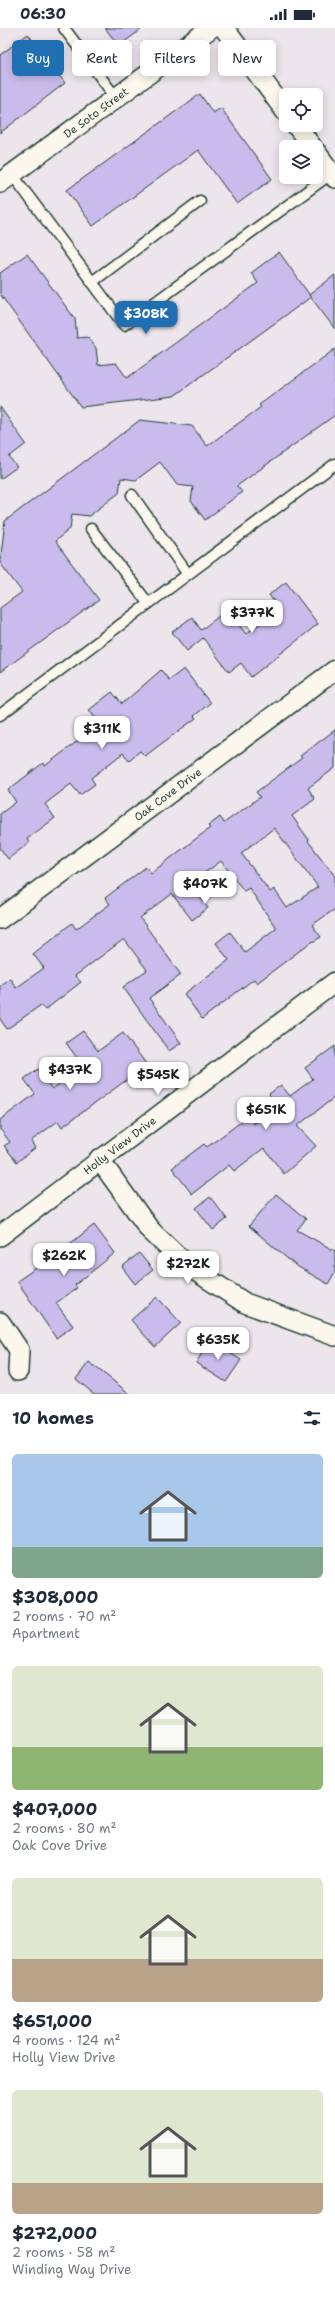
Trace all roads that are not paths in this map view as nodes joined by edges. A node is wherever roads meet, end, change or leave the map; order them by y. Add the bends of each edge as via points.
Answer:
1 (64, 28) edge
2 (210, 28) edge
3 (224, 28) edge
4 (116, 98) junction
5 (279, 103) edge
6 (323, 161) edge
7 (333, 175) edge
8 (6, 179) edge
9 (200, 201) dead end
10 (92, 282) junction
11 (335, 464) edge
12 (132, 495) dead end
13 (91, 529) dead end
14 (187, 573) junction
15 (148, 603) junction
16 (335, 670) edge
17 (0, 715) edge
18 (0, 919) edge
19 (335, 982) edge
20 (99, 1159) junction
21 (0, 1236) edge
22 (0, 1322) edge
23 (335, 1336) edge
24 (18, 1371) dead end

1 - 4 lane
2 - 4 street, De Soto Street
3 - 5 street
4 - 8 street, De Soto Street
6 - 7 street
7 - 10 lane via 124,326
8 - 10 lane
9 - 10 lane
11 - 14 lane
12 - 14 lane
13 - 15 lane
14 - 15 lane
15 - 17 lane
16 - 18 street, Oak Cove Drive
19 - 20 street, Holly View Drive
20 - 21 street, Holly View Drive
20 - 23 street via 150,1230 188,1266 245,1303
22 - 24 street via 19,1350

